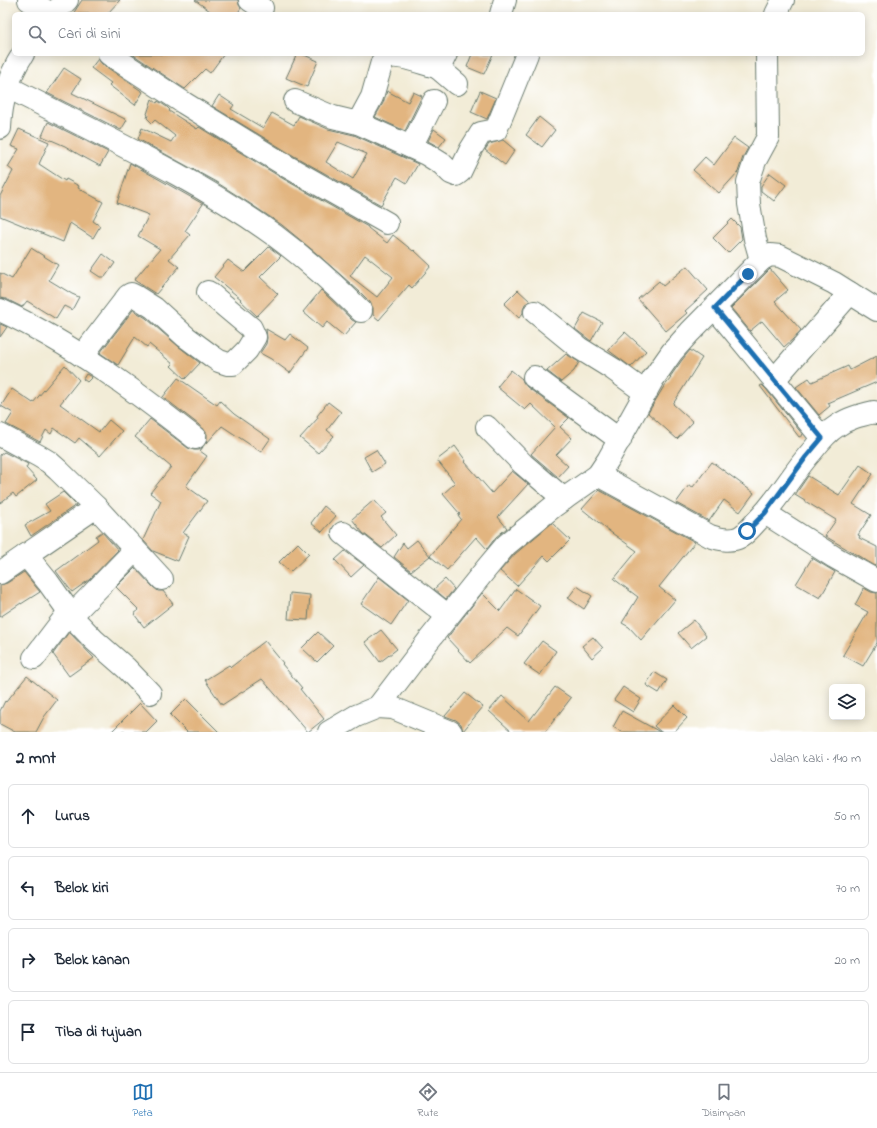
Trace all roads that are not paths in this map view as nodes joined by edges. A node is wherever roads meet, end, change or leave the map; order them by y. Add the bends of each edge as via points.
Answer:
1 (29, 0) edge
2 (67, 0) edge
3 (505, 0) edge
4 (783, 0) edge
5 (49, 12) edge
6 (54, 12) edge
7 (502, 12) edge
8 (777, 12) edge
9 (22, 56) edge
10 (111, 56) edge
11 (526, 56) edge
12 (767, 56) edge
13 (441, 61) edge
14 (457, 84) dead end
15 (6, 86) junction
16 (295, 101) dead end
17 (434, 102) dead end
18 (0, 116) edge
19 (358, 123) junction
20 (411, 147) junction
21 (387, 223) dead end
22 (761, 260) junction
23 (208, 292) dead end
24 (850, 293) junction
25 (715, 308) junction
26 (0, 310) edge
27 (877, 310) edge
28 (361, 311) dead end
29 (535, 312) dead end
30 (82, 356) junction
31 (534, 378) dead end
32 (774, 380) junction
33 (646, 393) junction
34 (877, 413) edge
35 (487, 427) dead end
36 (0, 435) edge
37 (195, 438) dead end
38 (822, 438) junction
39 (620, 440) junction
40 (598, 475) junction
41 (564, 499) junction
42 (96, 507) junction
43 (765, 513) junction
44 (343, 533) dead end
45 (135, 550) junction
46 (26, 555) junction
47 (0, 573) edge
48 (162, 579) dead end
49 (877, 581) edge
50 (70, 613) junction
51 (448, 616) junction
52 (34, 658) dead end
53 (150, 692) dead end
54 (378, 707) junction
55 (329, 732) edge
56 (451, 732) edge

1 - 5 street
2 - 6 street
3 - 7 street
4 - 8 street
9 - 15 street
10 - 21 street via 288,167
11 - 20 street via 498,127 496,130 481,133 460,172 456,175 451,173 442,164
12 - 22 street via 768,137 755,161 748,182 749,204
13 - 14 street
13 - 19 street via 390,57 384,59 372,97
15 - 18 street
15 - 28 street via 175,173 244,215 302,257
16 - 19 street via 333,117
17 - 20 street
19 - 20 street
22 - 24 street via 770,255 780,256
22 - 25 street
23 - 30 street via 251,328 254,334 254,339 247,350 233,364 213,357 154,308 131,294
24 - 27 street
24 - 32 street
25 - 32 street
25 - 33 street via 672,352
26 - 30 street via 52,336
29 - 33 street via 579,348
30 - 37 street
31 - 39 street
32 - 38 street
33 - 39 street
34 - 38 street via 853,417
35 - 41 street via 523,464
36 - 42 street via 49,462
38 - 43 street
39 - 40 street
40 - 41 street
40 - 43 street via 718,539 739,537
41 - 51 street via 506,545
42 - 45 street
42 - 46 street
43 - 49 street
44 - 51 street
45 - 48 street
45 - 50 street
46 - 47 street
46 - 50 street
50 - 52 street
50 - 53 street via 94,640
51 - 54 street
54 - 55 street
54 - 56 street via 393,708

